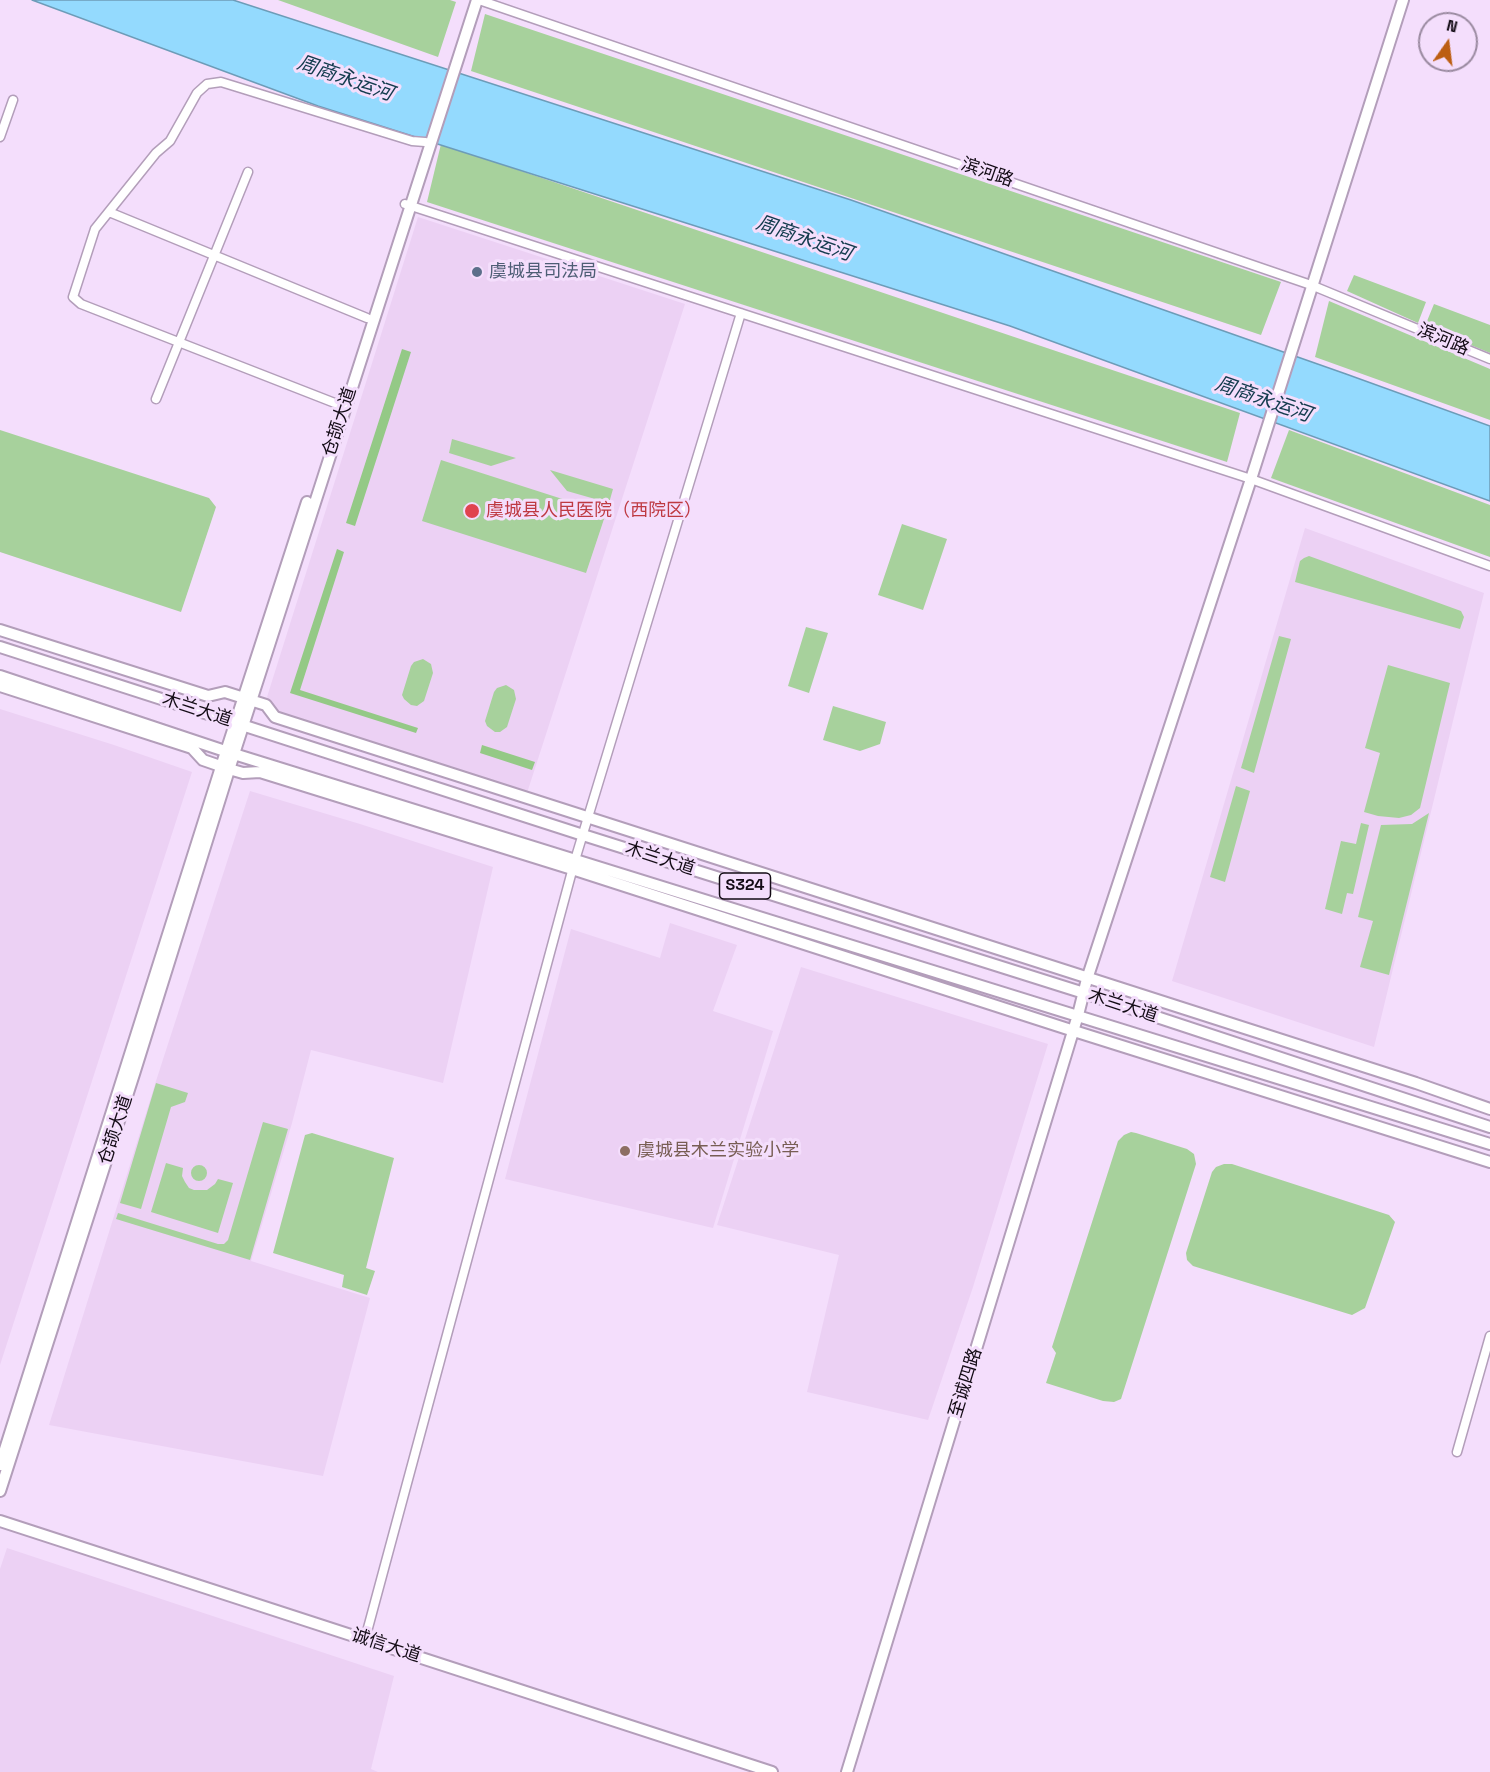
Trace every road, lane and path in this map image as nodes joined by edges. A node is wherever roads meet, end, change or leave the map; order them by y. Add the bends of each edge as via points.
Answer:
1 (470, 0) edge
2 (478, 0) edge
3 (1402, 0) edge
4 (452, 65) junction
5 (13, 100) dead end
6 (0, 137) edge
7 (427, 143) junction
8 (248, 172) dead end
9 (407, 205) junction
10 (109, 212) junction
11 (214, 256) junction
12 (1311, 285) junction
13 (741, 313) junction
14 (367, 318) junction
15 (179, 342) junction
16 (1490, 359) edge
17 (156, 399) dead end
18 (342, 406) junction
19 (1251, 479) junction
20 (1490, 566) edge
21 (0, 630) edge
22 (0, 647) edge
23 (0, 676) edge
24 (0, 686) edge
25 (247, 699) junction
26 (239, 723) junction
27 (230, 753) junction
28 (225, 768) junction
29 (588, 817) junction
30 (583, 835) junction
31 (573, 864) junction
32 (1087, 979) junction
33 (1084, 993) junction
34 (1078, 1015) junction
35 (1074, 1031) junction
36 (1490, 1109) edge
37 (1490, 1127) edge
38 (1490, 1144) edge
39 (1490, 1162) edge
40 (1490, 1336) edge
41 (1457, 1452) dead end
42 (0, 1465) edge
43 (0, 1491) edge
44 (0, 1521) edge
45 (364, 1640) junction
46 (772, 1772) edge
47 (847, 1772) edge

1 - 4 main road
2 - 4 main road
2 - 12 street, 滨河路
3 - 12 main road, 至诚四路
4 - 7 main road, 仓颉大道
5 - 6 street
7 - 9 main road, 仓颉大道
7 - 10 street via 221,82 207,84 197,93 170,141
8 - 11 street
9 - 13 street
9 - 14 main road, 仓颉大道
9 - 18 main road, 仓颉大道
10 - 11 street
10 - 15 street via 95,230 73,297 81,304
11 - 14 street
11 - 15 street
12 - 16 street, 滨河路
12 - 19 main road, 至诚四路
13 - 19 street
13 - 29 street
14 - 18 main road, 仓颉大道
15 - 17 street
15 - 18 street
18 - 25 main road, 仓颉大道
19 - 20 street
19 - 32 main road, 至诚四路
21 - 25 main road via 208,696 225,692
22 - 26 main road, 木兰大道 / S324
23 - 27 main road, 木兰大道 / S324
24 - 28 main road via 192,748 203,760
25 - 26 main road, 仓颉大道
25 - 29 main road via 266,705 275,717
26 - 27 main road, 仓颉大道
26 - 30 main road, 木兰大道 / S324
27 - 28 main road, 仓颉大道
27 - 31 main road, 木兰大道 / S324
28 - 31 main road via 260,772
28 - 42 main road, 仓颉大道
28 - 43 main road, 仓颉大道 via 134,1074
29 - 30 street
29 - 32 main road
30 - 31 street
30 - 33 main road, 木兰大道 / S324
31 - 34 main road, 木兰大道 / S324
31 - 35 main road
31 - 45 street
32 - 33 main road, 至诚四路
32 - 36 main road
33 - 34 main road, 至诚四路
33 - 37 main road, 木兰大道 / S324
34 - 35 main road, 至诚四路
34 - 38 main road, 木兰大道 / S324
35 - 39 main road
35 - 47 main road, 至诚四路
40 - 41 street
44 - 45 main road, 诚信大道
45 - 46 main road, 诚信大道

